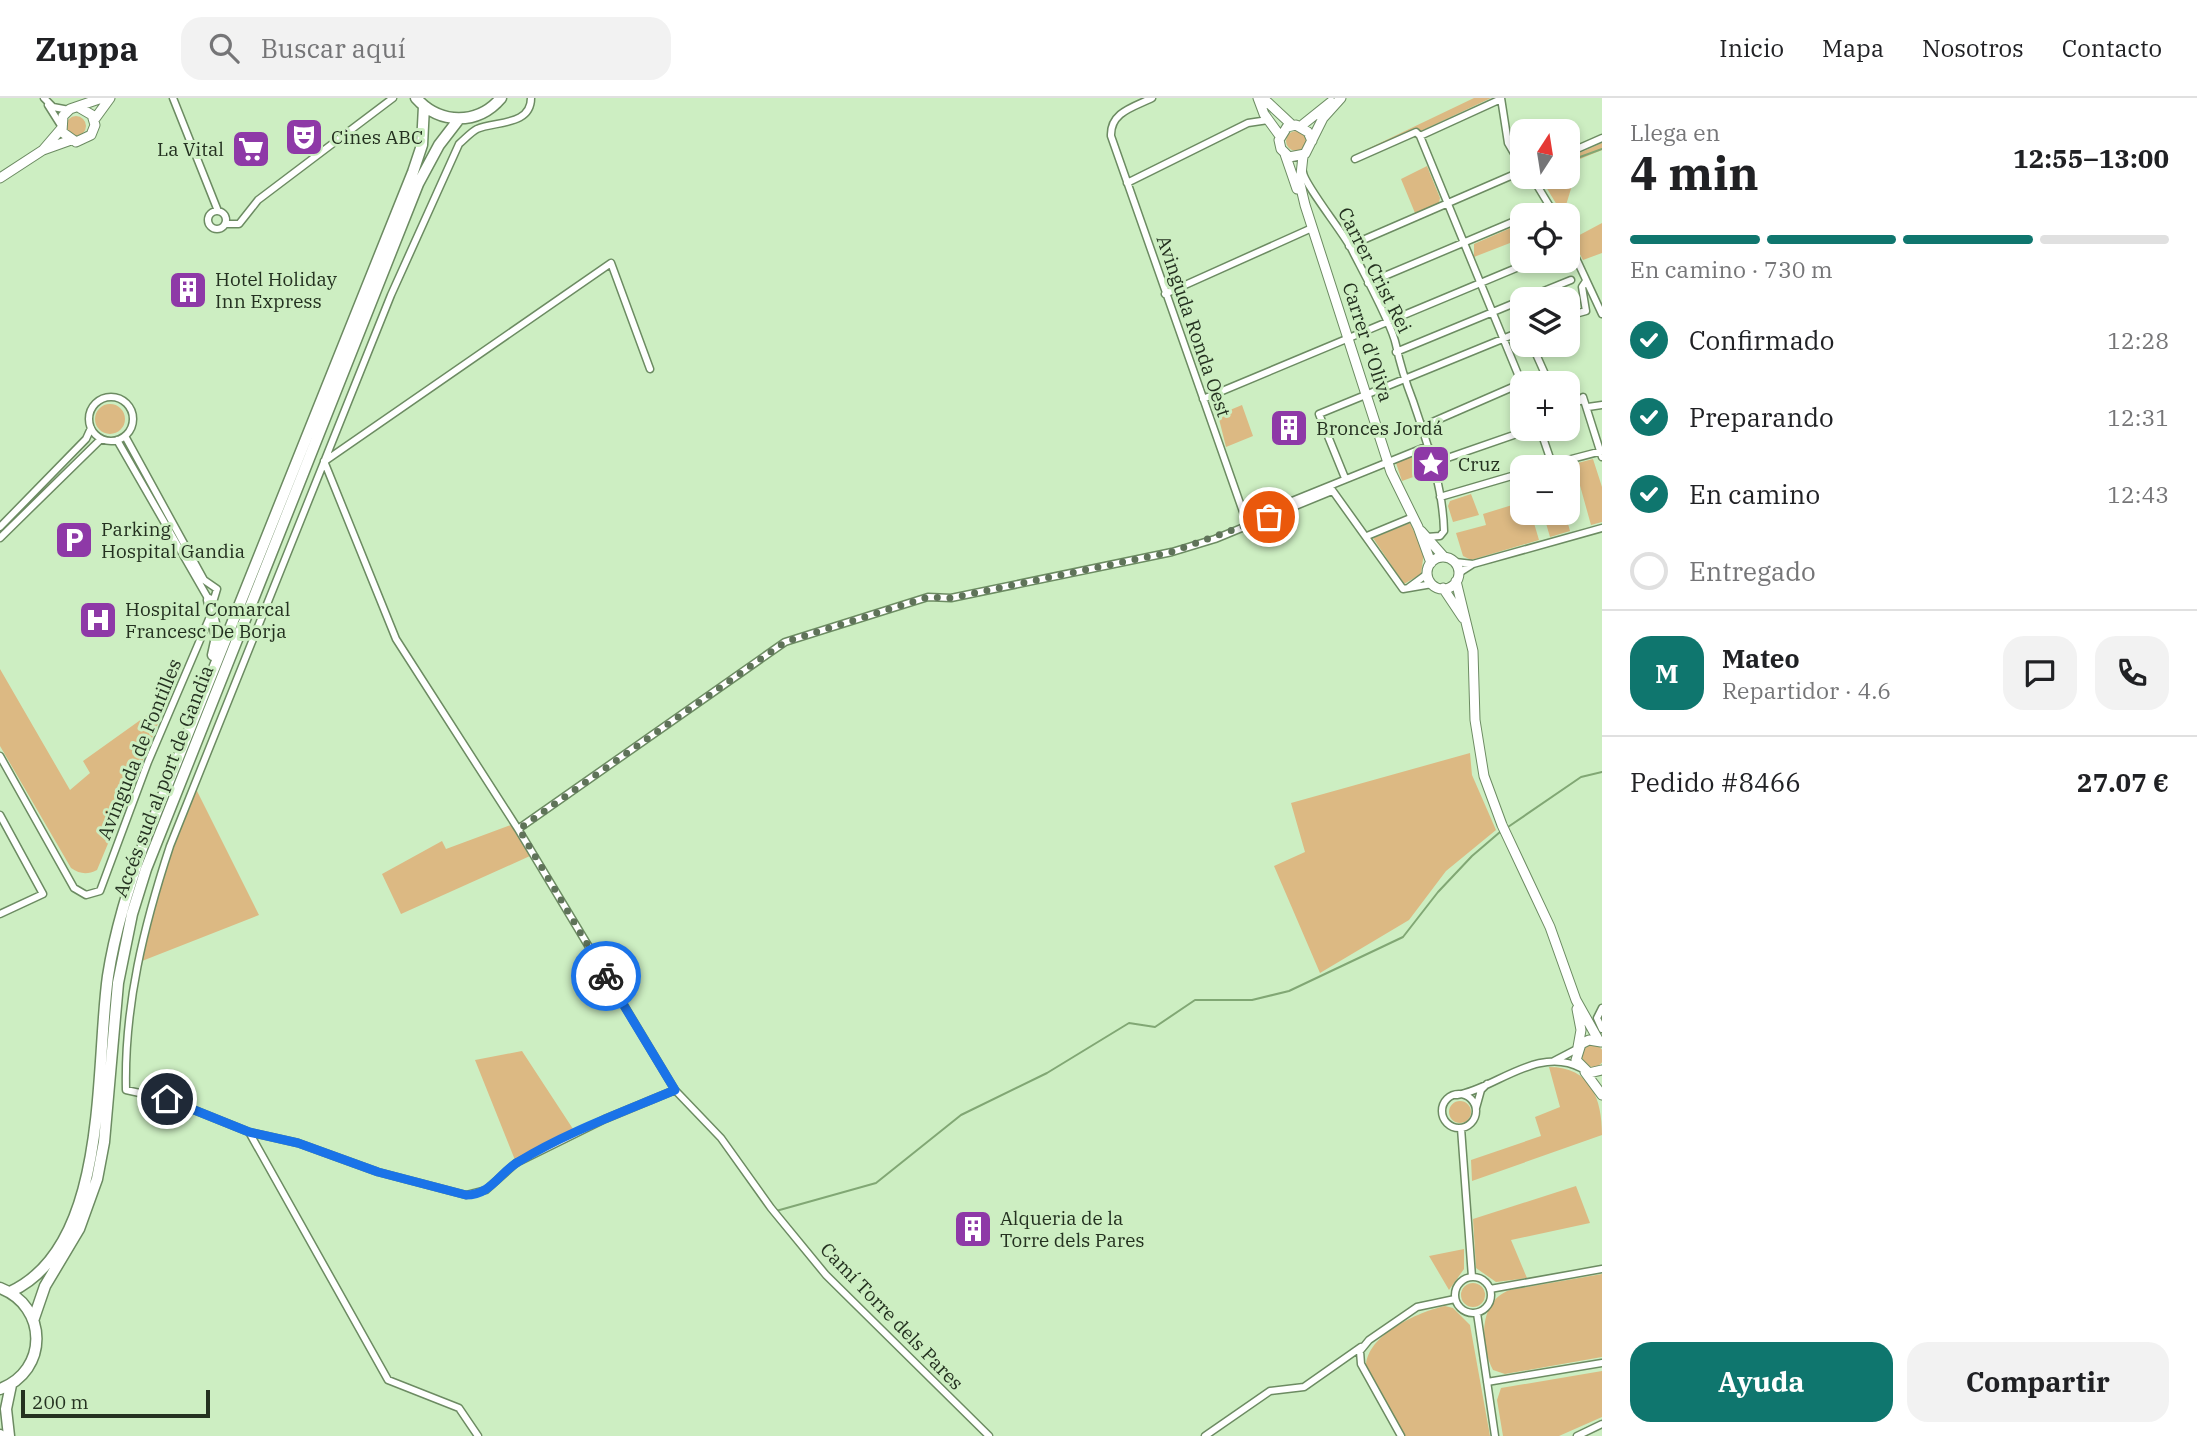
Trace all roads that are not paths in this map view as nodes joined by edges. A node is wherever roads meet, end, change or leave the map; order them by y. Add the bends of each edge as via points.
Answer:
1 (102, 98) edge
2 (110, 98) edge
3 (173, 98) edge
4 (393, 98) edge
5 (501, 98) edge
6 (531, 98) edge
7 (1152, 98) edge
8 (1261, 98) edge
9 (1334, 98) edge
10 (1341, 98) edge
11 (44, 99) edge
12 (1501, 99) edge
13 (420, 102) edge
14 (80, 108) junction
15 (69, 110) junction
16 (459, 119) junction
17 (94, 120) junction
18 (1263, 120) junction
19 (61, 126) junction
20 (1296, 126) junction
21 (1280, 136) junction
22 (1420, 136) junction
23 (1602, 138) edge
24 (71, 140) junction
25 (1311, 141) junction
26 (1510, 147) edge
27 (1580, 148) edge
28 (43, 150) junction
29 (1285, 154) junction
30 (1305, 154) junction
31 (1355, 159) dead end
32 (1510, 174) edge
33 (0, 178) edge
34 (1127, 183) junction
35 (1447, 203) junction
36 (1305, 205) junction
37 (218, 211) junction
38 (1510, 223) edge
39 (226, 224) junction
40 (1308, 230) junction
41 (1464, 243) junction
42 (1349, 246) junction
43 (1580, 268) edge
44 (1510, 270) edge
45 (1571, 280) dead end
46 (1586, 281) junction
47 (1481, 282) junction
48 (1368, 283) junction
49 (1554, 287) edge
50 (1165, 294) junction
51 (1510, 305) edge
52 (1493, 312) junction
53 (1580, 313) edge
54 (1602, 314) edge
55 (1386, 321) junction
56 (1510, 336) edge
57 (1348, 337) junction
58 (1503, 339) junction
59 (1396, 352) junction
60 (650, 369) dead end
61 (1517, 371) edge
62 (1405, 380) junction
63 (1510, 388) edge
64 (1363, 398) junction
65 (1203, 399) junction
66 (1585, 401) junction
67 (1580, 402) edge
68 (1602, 405) edge
69 (1602, 425) edge
70 (1422, 427) junction
71 (91, 428) junction
72 (1593, 429) junction
73 (125, 436) junction
74 (1510, 436) edge
75 (100, 439) junction
76 (117, 440) junction
77 (1428, 446) junction
78 (1601, 453) edge
79 (1580, 458) edge
80 (324, 461) junction
81 (1385, 463) junction
82 (1433, 463) junction
83 (1510, 477) edge
84 (1345, 478) junction
85 (1331, 488) junction
86 (1440, 498) junction
87 (1413, 517) junction
88 (1246, 523) junction
89 (0, 527) edge
90 (1418, 527) junction
91 (1602, 527) edge
92 (1367, 536) junction
93 (1427, 537) junction
94 (0, 538) edge
95 (1444, 557) junction
96 (1430, 562) junction
97 (1455, 562) junction
98 (1473, 564) junction
99 (1427, 574) junction
100 (1457, 577) junction
101 (1432, 584) junction
102 (1443, 588) junction
103 (1406, 589) junction
104 (209, 600) junction
105 (209, 620) dead end
106 (1466, 622) junction
107 (0, 756) edge
108 (176, 763) junction
109 (0, 815) edge
110 (519, 829) junction
111 (0, 914) edge
112 (1576, 1000) junction
113 (1602, 1008) edge
114 (1602, 1029) edge
115 (1600, 1042) edge
116 (1577, 1049) junction
117 (1552, 1063) junction
118 (1583, 1070) junction
119 (1602, 1070) edge
120 (1491, 1081) junction
121 (675, 1090) junction
122 (1457, 1095) junction
123 (1602, 1095) edge
124 (1476, 1111) junction
125 (1461, 1128) junction
126 (249, 1132) junction
127 (1602, 1269) edge
128 (1472, 1277) junction
129 (1490, 1289) junction
130 (5, 1290) edge
131 (1455, 1299) junction
132 (1477, 1313) junction
133 (34, 1318) junction
134 (1363, 1346) junction
135 (1602, 1363) edge
136 (1487, 1382) junction
137 (11, 1385) junction
138 (0, 1390) edge
139 (1602, 1424) edge
140 (9, 1436) edge
141 (478, 1436) edge
142 (989, 1436) edge
143 (1205, 1436) edge
144 (1401, 1436) edge
145 (1495, 1436) edge
146 (1577, 1436) edge

1 - 14 main road
2 - 17 main road
3 - 37 street
4 - 39 street via 263,196 239,224
5 - 16 highway via 486,112
6 - 80 street via 527,112 476,130 459,144 449,161
7 - 34 street, Avinguda Ronda Oest via 1116,116 1111,125
8 - 18 main road
8 - 20 main road
9 - 20 main road
10 - 25 main road
11 - 15 street via 53,107
11 - 19 street
12 - 22 street
12 - 26 street
13 - 16 highway, Accés sud al port de Gandia via 440,116
13 - 108 highway, Accés sud al port de Gandia via 422,145
14 - 15 main road
14 - 17 main road
15 - 19 main road
16 - 133 highway, Accés sud al port de Gandia via 418,184 146,869 118,983 97,1179 79,1229 45,1286
17 - 24 main road via 94,131 87,139
18 - 21 main road
18 - 34 street via 1245,124
19 - 24 main road
19 - 28 main road
20 - 21 main road
20 - 25 main road via 1308,132
21 - 29 main road
22 - 31 street via 1416,132
22 - 35 street
23 - 27 street
24 - 28 main road
25 - 30 main road
28 - 33 main road
29 - 30 main road
29 - 36 main road, Carrer d'Oliva
30 - 36 main road, Carrer d'Oliva via 1300,184
30 - 42 street, Carrer Crist Rei via 1306,181
32 - 35 street
34 - 50 street, Avinguda Ronda Oest
35 - 41 street
35 - 42 street
36 - 40 main road, Carrer d'Oliva
37 - 39 street via 225,215
37 - 39 street via 209,215 208,224 216,230
38 - 41 street
40 - 50 street
40 - 57 main road, Carrer d'Oliva
41 - 47 street
41 - 48 street
42 - 48 street, Carrer Crist Rei
43 - 46 street
44 - 47 street
45 - 49 street
46 - 53 street via 1582,287 1586,311
46 - 54 street
47 - 52 street
47 - 55 street
48 - 55 street, Carrer Crist Rei
50 - 65 street, Avinguda Ronda Oest
51 - 52 street
52 - 58 street
52 - 59 street
55 - 57 street
55 - 59 street, Carrer Crist Rei
56 - 58 street
57 - 64 main road, Carrer d'Oliva
57 - 65 street
58 - 61 street
58 - 62 street
59 - 62 street, Carrer Crist Rei
60 - 80 street via 611,263
62 - 64 street
62 - 70 street, Carrer Crist Rei
63 - 70 street
64 - 81 main road, Carrer d'Oliva
64 - 84 street via 1319,414
65 - 88 street, Avinguda Ronda Oest
66 - 67 street
66 - 68 street
66 - 72 street
69 - 72 street
70 - 77 street, Carrer Crist Rei
71 - 73 street via 92,408 104,398 115,398 132,414 132,426
71 - 75 street
71 - 89 street via 86,439
72 - 78 street
73 - 76 street
73 - 104 street via 204,580 217,589
74 - 82 street
75 - 76 street
75 - 94 street
76 - 104 street
77 - 81 street
77 - 82 street, Carrer Crist Rei
78 - 79 street
80 - 110 street, Camí Torre dels Pares via 396,639
80 - 126 street via 170,846 135,981 125,1058 126,1090 167,1099
81 - 84 street
81 - 87 main road, Carrer d'Oliva
82 - 86 street, Carrer Crist Rei
83 - 86 street
84 - 85 street
85 - 88 street
85 - 92 street
86 - 93 street, Carrer Crist Rei via 1444,528 1440,536
87 - 90 main road, Carrer d'Oliva
87 - 92 street
88 - 110 street via 1190,547 951,598 928,597 785,642
90 - 93 main road, Carrer d'Oliva
90 - 96 main road, Carrer d'Oliva
91 - 98 street
92 - 103 street
93 - 95 main road, Carrer d'Oliva
95 - 96 main road
95 - 97 main road
96 - 99 main road
97 - 98 street
97 - 100 main road
98 - 100 street
99 - 101 main road
99 - 103 street
100 - 102 main road
100 - 106 main road
101 - 102 main road
101 - 103 street
102 - 106 main road
104 - 108 highway via 216,624 215,647
105 - 107 street, Avinguda de Fontilles via 148,762 100,891 86,895 74,888
106 - 112 main road via 1474,660 1479,755 1504,829 1550,927
108 - 130 highway, Accés sud al port de Gandia via 141,851 113,950 95,1135 85,1184 51,1257 33,1279
109 - 111 street via 43,894
110 - 121 street, Camí Torre dels Pares
112 - 115 main road
112 - 116 main road via 1581,1030
113 - 114 street via 1597,1018
115 - 116 main road via 1589,1040
116 - 117 street
116 - 118 main road via 1576,1060
117 - 118 street
117 - 120 street
118 - 119 main road
118 - 123 main road
120 - 122 street
120 - 124 street via 1481,1090
121 - 126 street via 516,1163 490,1188 471,1195
121 - 142 street, Camí Torre dels Pares via 721,1138 826,1275
122 - 124 street via 1468,1097
122 - 125 street via 1444,1104 1443,1115 1448,1124
124 - 125 street via 1473,1122
125 - 128 street
126 - 141 street via 388,1380 459,1408
127 - 129 street
128 - 129 street via 1483,1280
128 - 131 street via 1458,1284
129 - 132 street via 1490,1301
130 - 133 highway, Accés sud al port de Gandia via 20,1298
131 - 132 street via 1460,1309
131 - 134 street via 1417,1307
132 - 136 street
133 - 137 highway, Accés sud al port de Gandia via 36,1352 29,1368
134 - 143 street via 1304,1387 1270,1391
134 - 144 street via 1361,1364
135 - 136 street
136 - 145 street
137 - 138 highway, Accés sud al port de Gandia
137 - 140 highway via 6,1409
139 - 146 street

